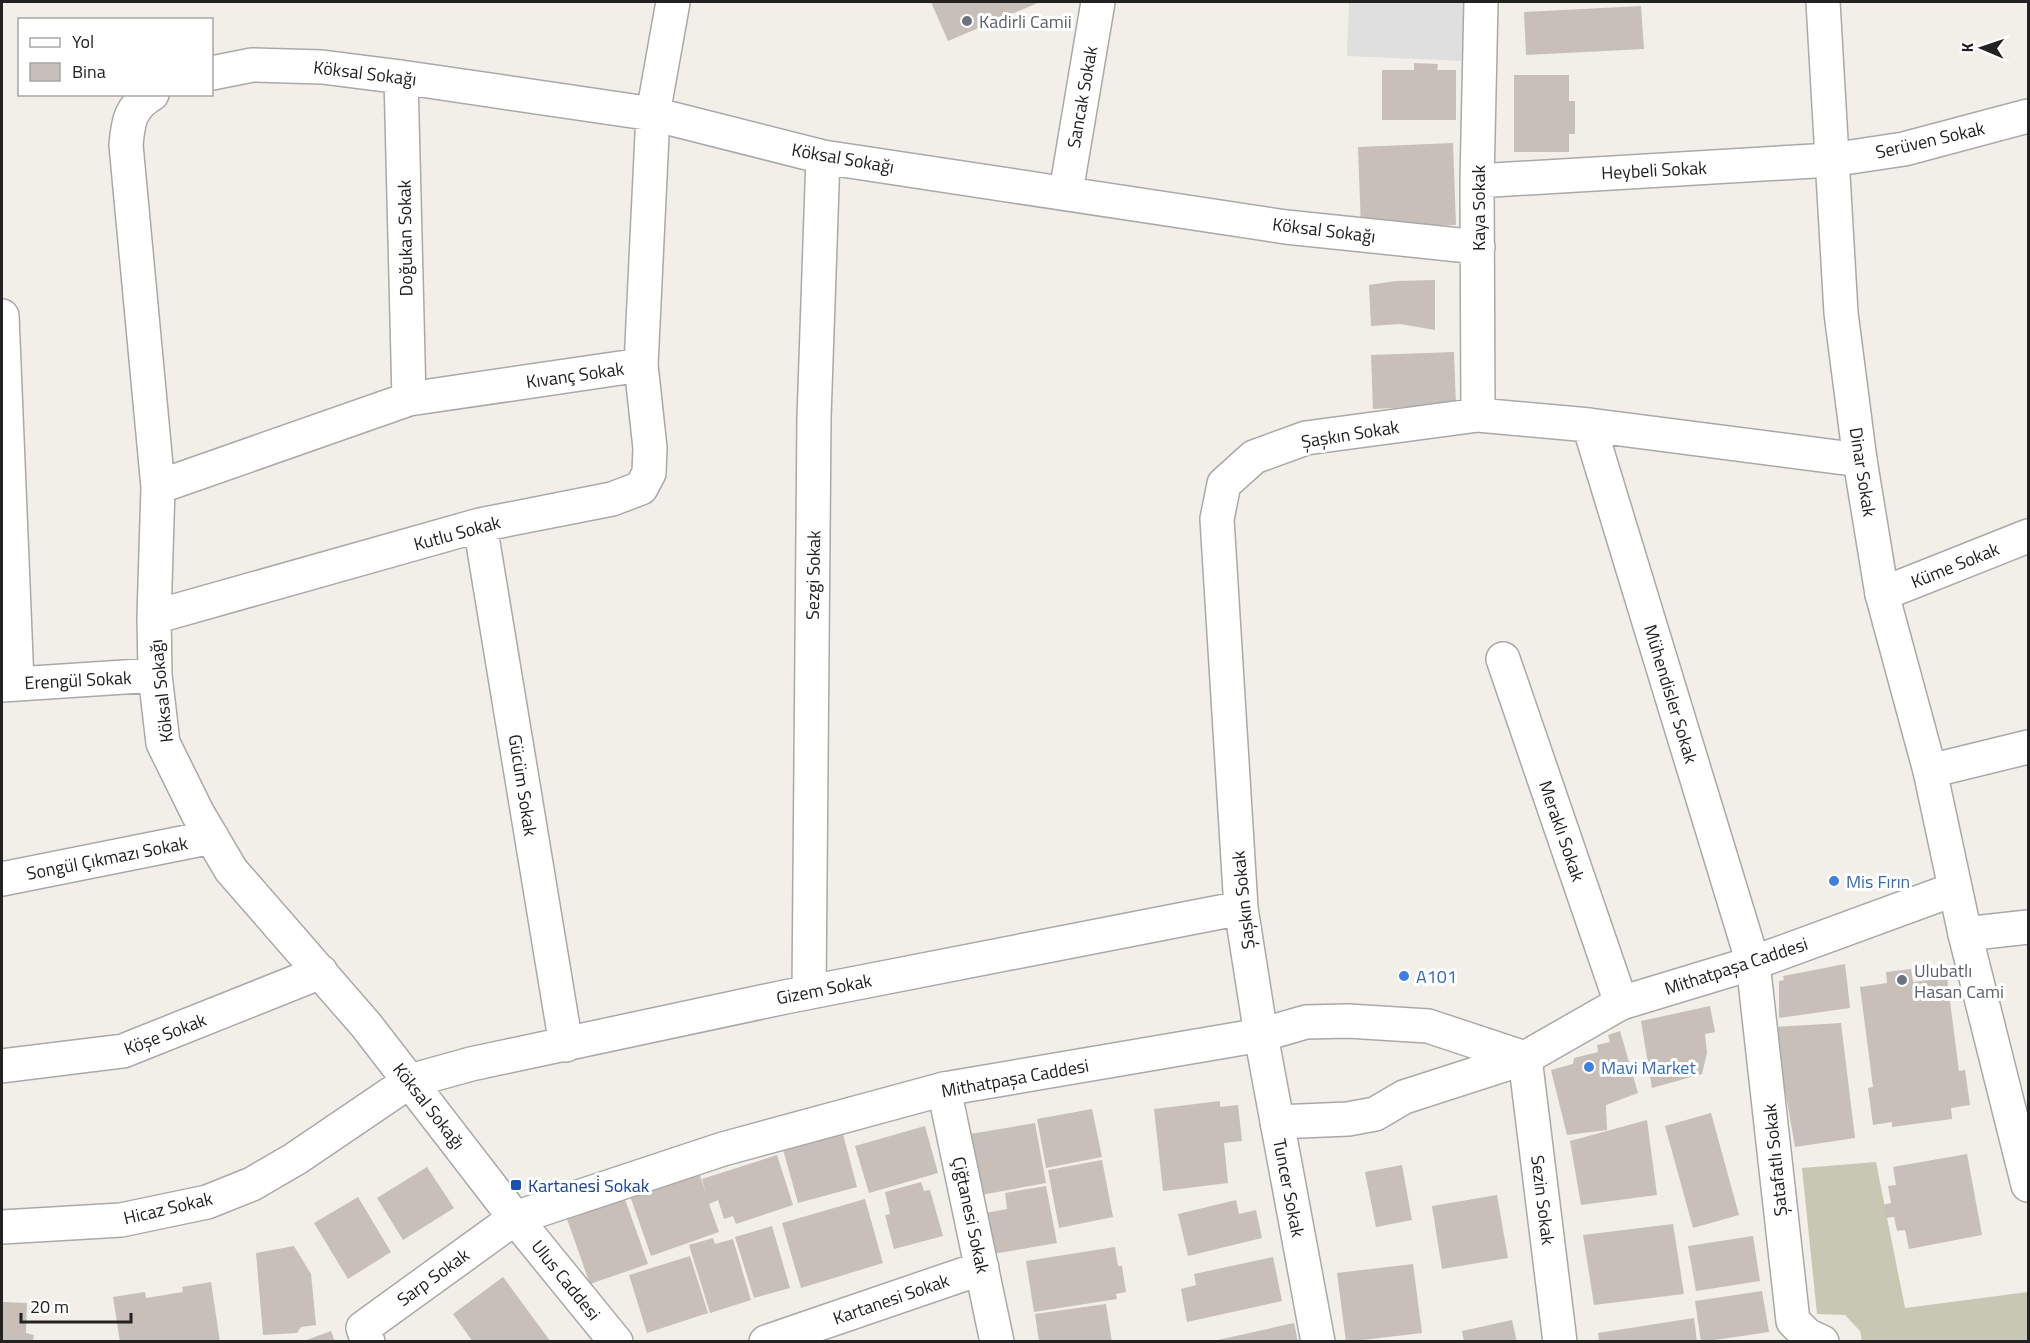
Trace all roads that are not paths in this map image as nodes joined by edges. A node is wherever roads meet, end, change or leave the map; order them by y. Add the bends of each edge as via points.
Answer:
1 (674, 2) edge
2 (1098, 2) edge
3 (1481, 2) edge
4 (1823, 2) edge
5 (213, 73) edge
6 (401, 77) junction
7 (149, 96) edge
8 (653, 114) junction
9 (2028, 116) edge
10 (823, 157) junction
11 (1831, 160) junction
12 (1477, 181) junction
13 (1066, 192) junction
14 (1478, 247) junction
15 (2, 316) edge
16 (641, 365) junction
17 (409, 399) junction
18 (1478, 415) junction
19 (1589, 425) junction
20 (1860, 460) junction
21 (158, 487) junction
22 (480, 525) junction
23 (2028, 536) edge
24 (1882, 594) junction
25 (154, 617) junction
26 (1503, 659) dead end
27 (155, 675) junction
28 (9, 684) edge
29 (2028, 747) edge
30 (1929, 771) junction
31 (212, 837) junction
32 (2, 879) edge
33 (1955, 889) junction
34 (1241, 908) junction
35 (2028, 927) edge
36 (1965, 934) junction
37 (1753, 963) junction
38 (321, 972) junction
39 (809, 993) junction
40 (1621, 1003) junction
41 (1261, 1035) junction
42 (566, 1045) junction
43 (1525, 1058) junction
44 (2, 1066) edge
45 (410, 1081) junction
46 (944, 1089) junction
47 (1277, 1122) junction
48 (2024, 1147) edge
49 (2028, 1185) edge
50 (515, 1218) junction
51 (2, 1227) edge
52 (982, 1268) junction
53 (368, 1341) edge
54 (616, 1341) edge
55 (765, 1341) edge
56 (997, 1341) edge
57 (1318, 1341) edge
58 (1560, 1341) edge
59 (1822, 1341) edge

1 - 8 street, Kıvanç Sokak
2 - 13 street, Sancak Sokak
3 - 12 street, Kaya Sokak
4 - 11 street, Dinar Sokak
5 - 6 street, Köksal Sokağı via 252,65 322,66
6 - 8 street, Köksal Sokağı
6 - 17 street, Doğukan Sokak
7 - 21 street, Köksal Sokağı via 129,117 126,145
8 - 10 street, Köksal Sokağı
8 - 16 street, Kıvanç Sokak
9 - 11 street, Serüven Sokak via 1904,148
10 - 13 street, Köksal Sokağı
10 - 39 street, Sezgi Sokak via 814,418
11 - 12 street, Heybeli Sokak
11 - 20 street, Dinar Sokak via 1841,313
12 - 14 street, Kaya Sokak
13 - 14 street, Köksal Sokağı via 1286,226
14 - 18 street, Kaya Sokak
15 - 28 street
16 - 17 street, Kıvanç Sokak
16 - 22 street, Kutlu Sokak via 650,448 649,473 641,488 612,499
17 - 21 street, Kıvanç Sokak
18 - 19 street, Şaşkın Sokak
18 - 34 street, Şaşkın Sokak via 1306,438 1254,457 1224,484 1217,519
19 - 20 street, Şaşkın Sokak
19 - 37 street, Mühendisler Sokak
20 - 24 street, Dinar Sokak
21 - 25 street, Köksal Sokağı
22 - 25 street, Kutlu Sokak
22 - 42 street, Gücüm Sokak
23 - 24 street, Küme Sokak
24 - 30 street, Dinar Sokak
25 - 27 street, Köksal Sokağı
26 - 40 street, Meraklı Sokak
27 - 28 street, Erengül Sokak
27 - 31 street, Köksal Sokağı via 163,743
29 - 30 street
30 - 33 street, Dinar Sokak
31 - 32 street, Songül Çıkmazı Sokak
31 - 38 street, Köksal Sokağı via 231,870
33 - 36 street, Dinar Sokak
33 - 37 street, Mithatpaşa Caddesi
34 - 39 street, Gizem Sokak
34 - 41 street, Şaşkın Sokak
35 - 36 street
36 - 48 street, Dinar Sokak
37 - 40 street, Mithatpaşa Caddesi
37 - 59 street, Şatafatlı Sokak via 1793,1321 1807,1335
38 - 44 street, Köşe Sokak via 123,1051
38 - 45 street, Köksal Sokağı
39 - 42 street, Gizem Sokak
40 - 43 street, Mithatpaşa Caddesi
41 - 43 street, Mithatpaşa Caddesi via 1306,1022 1428,1026
41 - 46 street, Mithatpaşa Caddesi
41 - 47 street, Tuncer Sokak
42 - 45 street, Gizem Sokak
43 - 47 street, Mithatpaşa Caddesi via 1404,1097 1375,1114
43 - 58 street, Sezin Sokak
45 - 50 street, Köksal Sokağı
45 - 51 street, Hicaz Sokak via 295,1159 252,1184 207,1202 121,1220
46 - 50 street, Mithatpaşa Caddesi via 723,1149
46 - 52 street, Çiğtanesi Sokak
47 - 57 street, Tuncer Sokak
48 - 49 street, Dinar Sokak
50 - 53 street, Sarp Sokak via 363,1328
50 - 54 street, Ulus Caddesi
52 - 55 street, Kartanesi Sokak
52 - 56 street, Çiğtanesi Sokak

